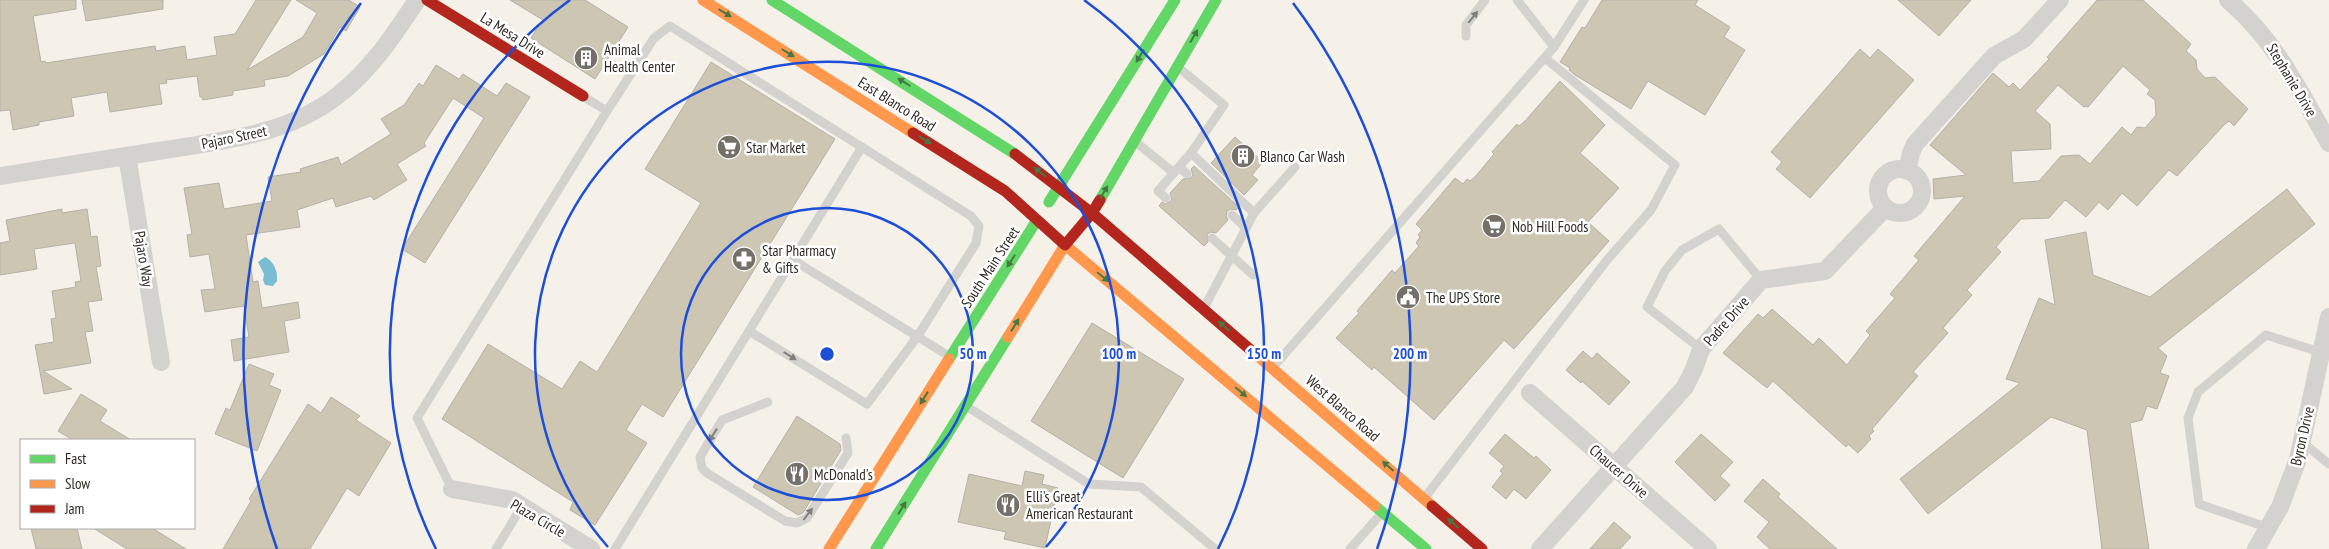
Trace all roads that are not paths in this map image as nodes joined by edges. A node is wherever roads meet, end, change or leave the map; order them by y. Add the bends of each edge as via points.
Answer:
1 (417, 0) edge
2 (427, 0) edge
3 (703, 0) edge
4 (772, 0) edge
5 (1175, 0) edge
6 (1216, 0) edge
7 (1485, 0) edge
8 (1517, 0) edge
9 (1584, 0) edge
10 (2060, 0) edge
11 (2228, 0) edge
12 (1466, 36) dead end
13 (1554, 46) junction
14 (1545, 58) junction
15 (1177, 66) junction
16 (583, 96) joint
17 (607, 111) junction
18 (1134, 140) junction
19 (2329, 143) edge
20 (862, 147) junction
21 (1191, 153) junction
22 (127, 156) junction
23 (1295, 167) dead end
24 (1176, 170) junction
25 (1907, 171) junction
26 (1187, 174) dead end
27 (0, 176) edge
28 (1059, 187) junction
29 (1166, 198) dead end
30 (1885, 208) junction
31 (1092, 213) junction
32 (1254, 213) junction
33 (1232, 215) dead end
34 (1037, 220) junction
35 (1246, 228) junction
36 (1212, 238) dead end
37 (1065, 245) junction
38 (1232, 256) junction
39 (793, 260) junction
40 (1253, 275) dead end
41 (1761, 280) junction
42 (1204, 308) junction
43 (2329, 317) edge
44 (749, 330) junction
45 (917, 337) junction
46 (1701, 349) junction
47 (2320, 352) junction
48 (953, 358) junction
49 (160, 362) dead end
50 (1273, 367) junction
51 (1530, 393) dead end
52 (768, 402) dead end
53 (966, 406) junction
54 (846, 438) dead end
55 (2302, 442) junction
56 (2329, 464) edge
57 (1614, 466) junction
58 (452, 489) joint
59 (1425, 498) junction
60 (522, 506) junction
61 (1382, 512) junction
62 (2269, 528) junction
63 (496, 549) edge
64 (591, 549) edge
65 (614, 549) edge
66 (829, 549) edge
67 (876, 549) edge
68 (1215, 549) edge
69 (1350, 549) edge
70 (1426, 549) edge
71 (1482, 549) edge
72 (1540, 549) edge
73 (1708, 549) edge
74 (2256, 549) edge

1 - 22 street, Pajaro Street via 372,64 342,92 316,110 250,135
2 - 16 main road, La Mesa Drive
3 -> 34 main road, East Blanco Road via 1005,190
28 -> 4 main road, East Blanco Road via 1022,158
5 -> 28 main road, South Main Street
15 -> 6 main road
12 -> 7 lane via 1466,25
8 - 13 lane
9 - 13 lane
10 - 25 street via 2024,39 1994,56 1915,144
11 - 19 street, Stephanie Drive via 2265,36 2286,66
13 - 14 lane
14 - 50 lane
14 - 59 lane via 1676,165 1651,210 1607,260
15 - 18 main road
15 - 21 lane via 1224,105
16 - 17 lane
17 - 20 lane via 654,38 670,26
17 - 58 lane via 416,418
18 - 24 lane
31 -> 18 main road
20 - 39 lane
20 - 45 lane via 971,216 978,226 976,244
21 - 24 lane
21 - 32 lane
22 - 27 street, Pajaro Street
22 - 49 street, Pajaro Way
23 - 32 lane
24 - 26 lane
24 - 29 lane via 1158,191
25 - 30 street via 1892,171 1881,180 1878,195
25 - 30 street via 1914,174 1921,186 1920,200 1905,213
28 - 31 main road, East Blanco Road
28 - 34 main road, South Main Street
30 - 41 street via 1825,271
31 - 37 main road
31 - 42 main road, West Blanco Road
32 - 35 lane
33 - 35 lane
34 - 37 main road, East Blanco Road
34 -> 48 main road, South Main Street
35 - 38 lane
36 - 38 lane
53 -> 37 main road
37 -> 61 main road
38 - 40 lane
38 - 42 lane
39 - 44 lane
39 - 45 lane
41 - 46 street, Padre Drive
41 - 46 lane via 1719,229 1682,250 1665,271 1647,307
50 -> 42 main road, West Blanco Road
43 - 47 street, Byron Drive
44 -> 45 lane via 867,404
44 - 65 lane
45 - 48 lane
46 - 57 street, Padre Drive via 1685,386
47 - 55 street, Byron Drive
47 - 62 lane via 2266,335 2198,392 2188,418 2199,504
48 -> 66 main road, South Main Street
59 -> 50 main road, West Blanco Road
51 - 57 street, Chaucer Drive
52 -> 54 lane via 722,420 700,462 707,473 785,521 797,523 806,518 848,453
67 -> 53 main road
53 - 68 lane via 1089,484 1141,487
55 - 56 lane
55 - 62 street, Byron Drive via 2291,480
57 - 72 street, Padre Drive
57 - 73 street, Chaucer Drive
58 - 60 street, Plaza Circle via 512,500
71 -> 59 main road, West Blanco Road
60 - 63 lane
60 - 64 street, Plaza Circle
61 - 69 lane
61 - 70 main road
62 - 74 street, Byron Drive

